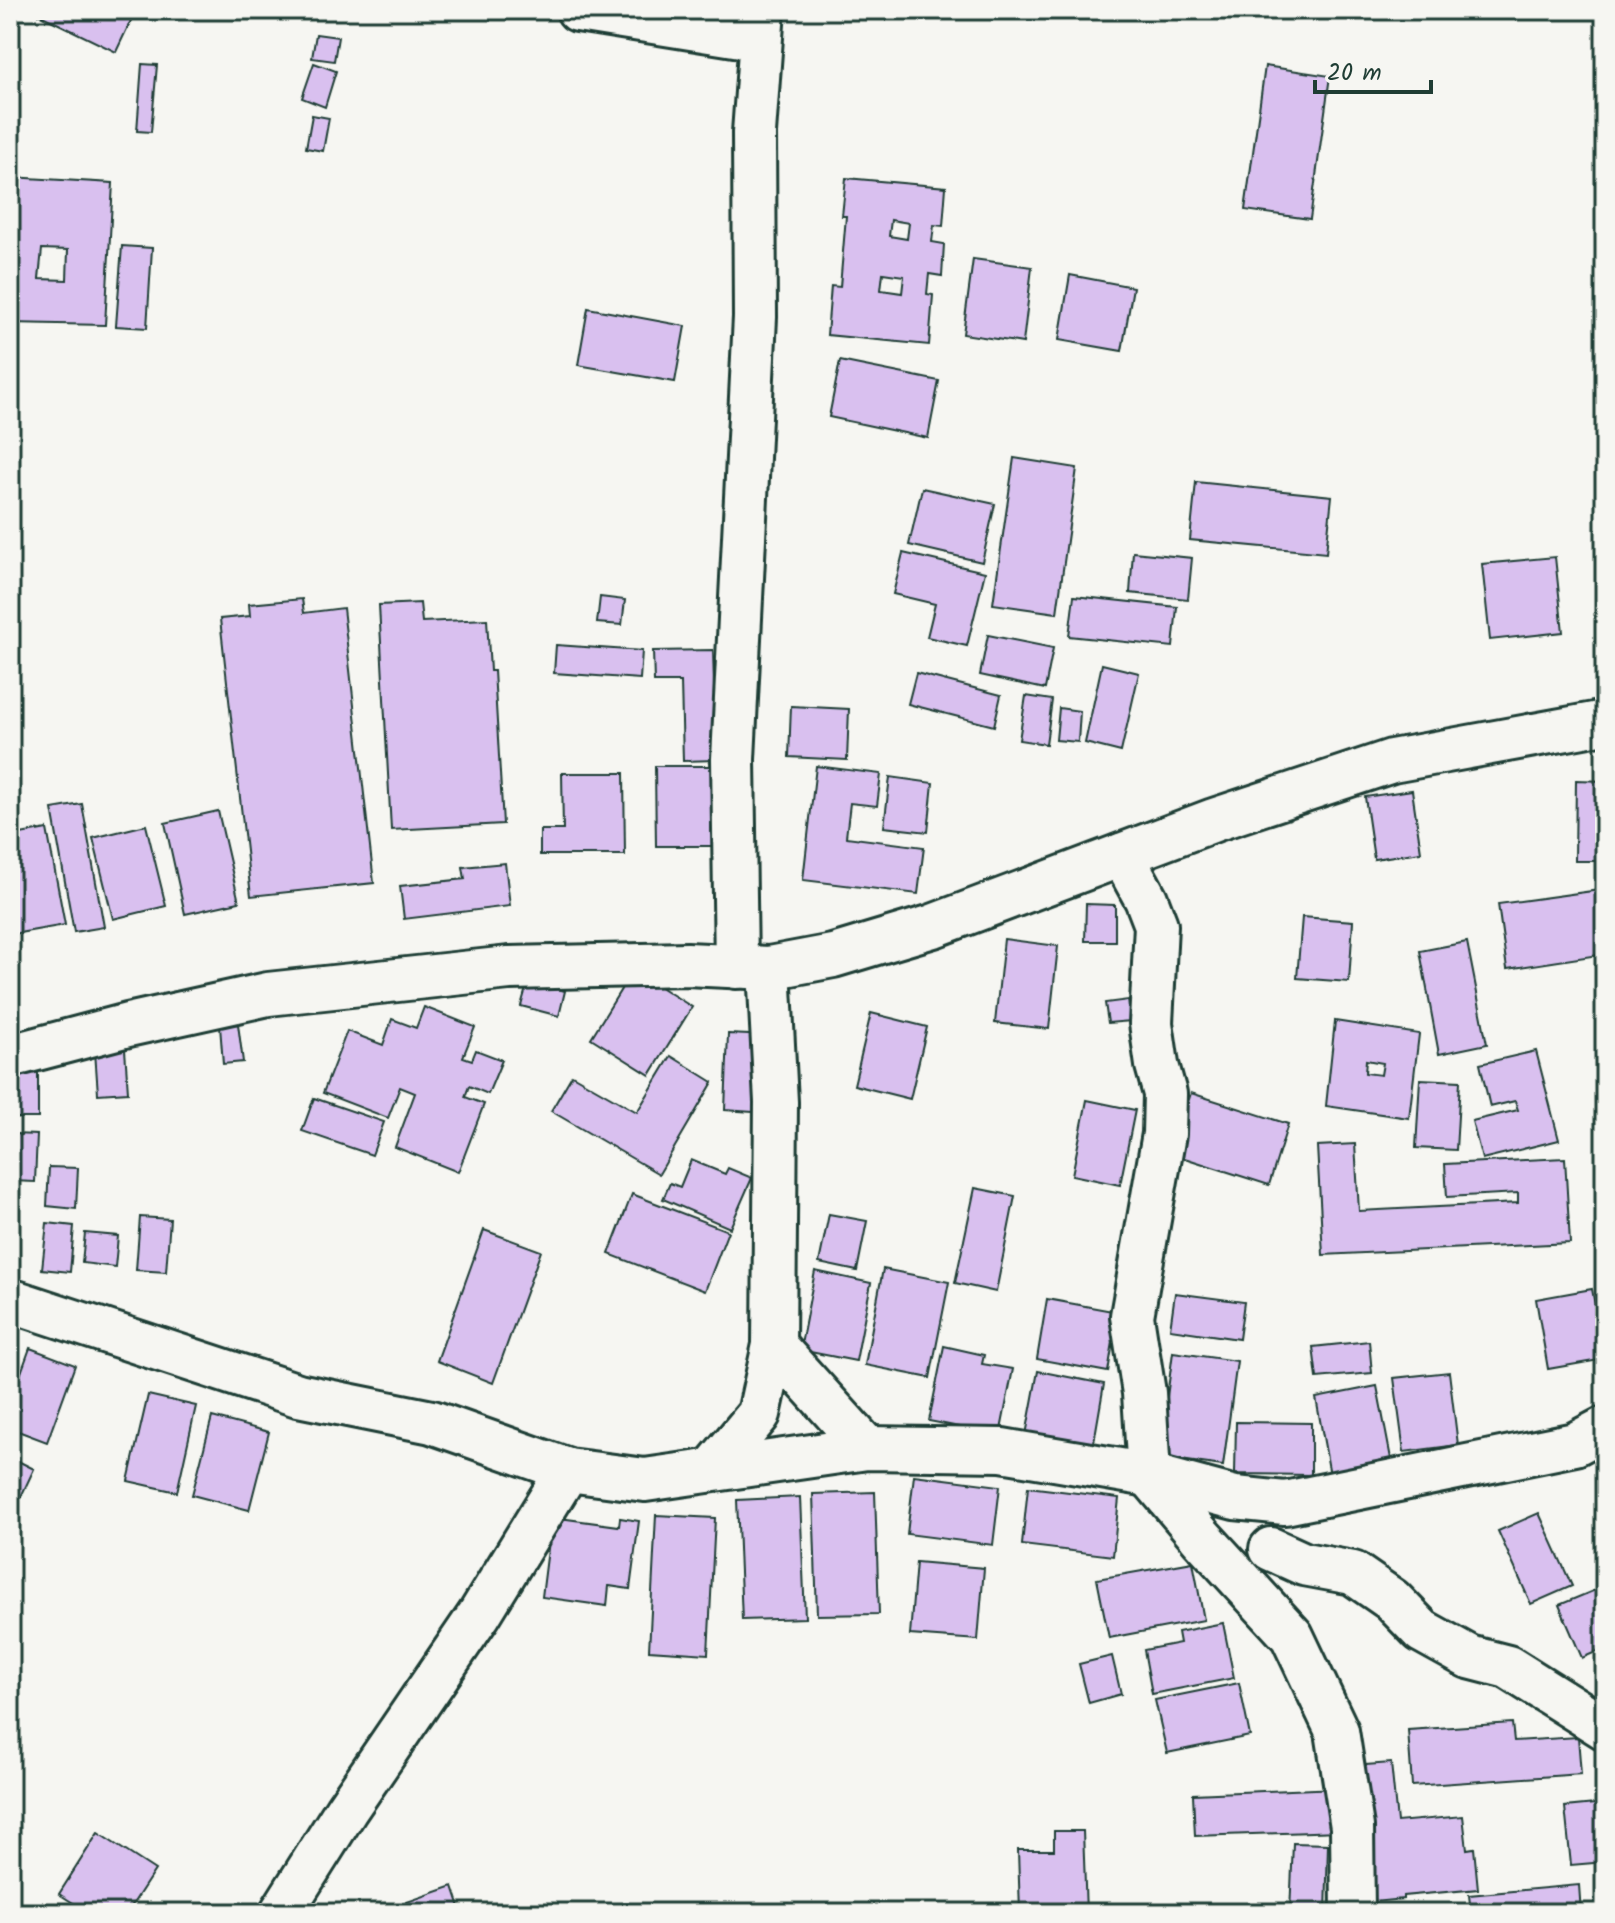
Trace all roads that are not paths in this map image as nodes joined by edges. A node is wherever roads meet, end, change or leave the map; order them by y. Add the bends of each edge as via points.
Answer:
1 (578, 10) edge
2 (762, 25) edge
3 (1605, 722) edge
4 (1122, 855) junction
5 (752, 967) junction
6 (10, 1056) edge
7 (10, 1300) edge
8 (774, 1345) junction
9 (1605, 1428) edge
10 (867, 1448) junction
11 (713, 1469) junction
12 (568, 1470) junction
13 (1149, 1475) junction
14 (1285, 1503) junction
15 (1271, 1549) junction
16 (1248, 1588) junction
17 (1605, 1728) edge
18 (281, 1913) edge
19 (1353, 1913) edge

1 - 2 street
2 - 5 street via 754,133 755,317 733,759
3 - 4 street via 1392,761
4 - 5 street via 933,926 833,956
4 - 13 street via 1156,925 1151,1023 1165,1094 1164,1134 1132,1316
5 - 6 street via 509,968 268,994
5 - 8 street via 776,1102
7 - 12 street via 298,1395 432,1422
8 - 10 street
8 - 11 street via 759,1414
9 - 14 street via 1575,1444
10 - 11 street
10 - 13 street via 1002,1450
11 - 12 street via 645,1480
12 - 18 street via 479,1615
13 - 14 street via 1235,1498
13 - 16 street
14 - 15 street
15 - 16 street
15 - 17 street via 1304,1564 1353,1573 1392,1600 1422,1631 1469,1657 1508,1667
16 - 19 street via 1292,1636 1337,1731 1352,1827

